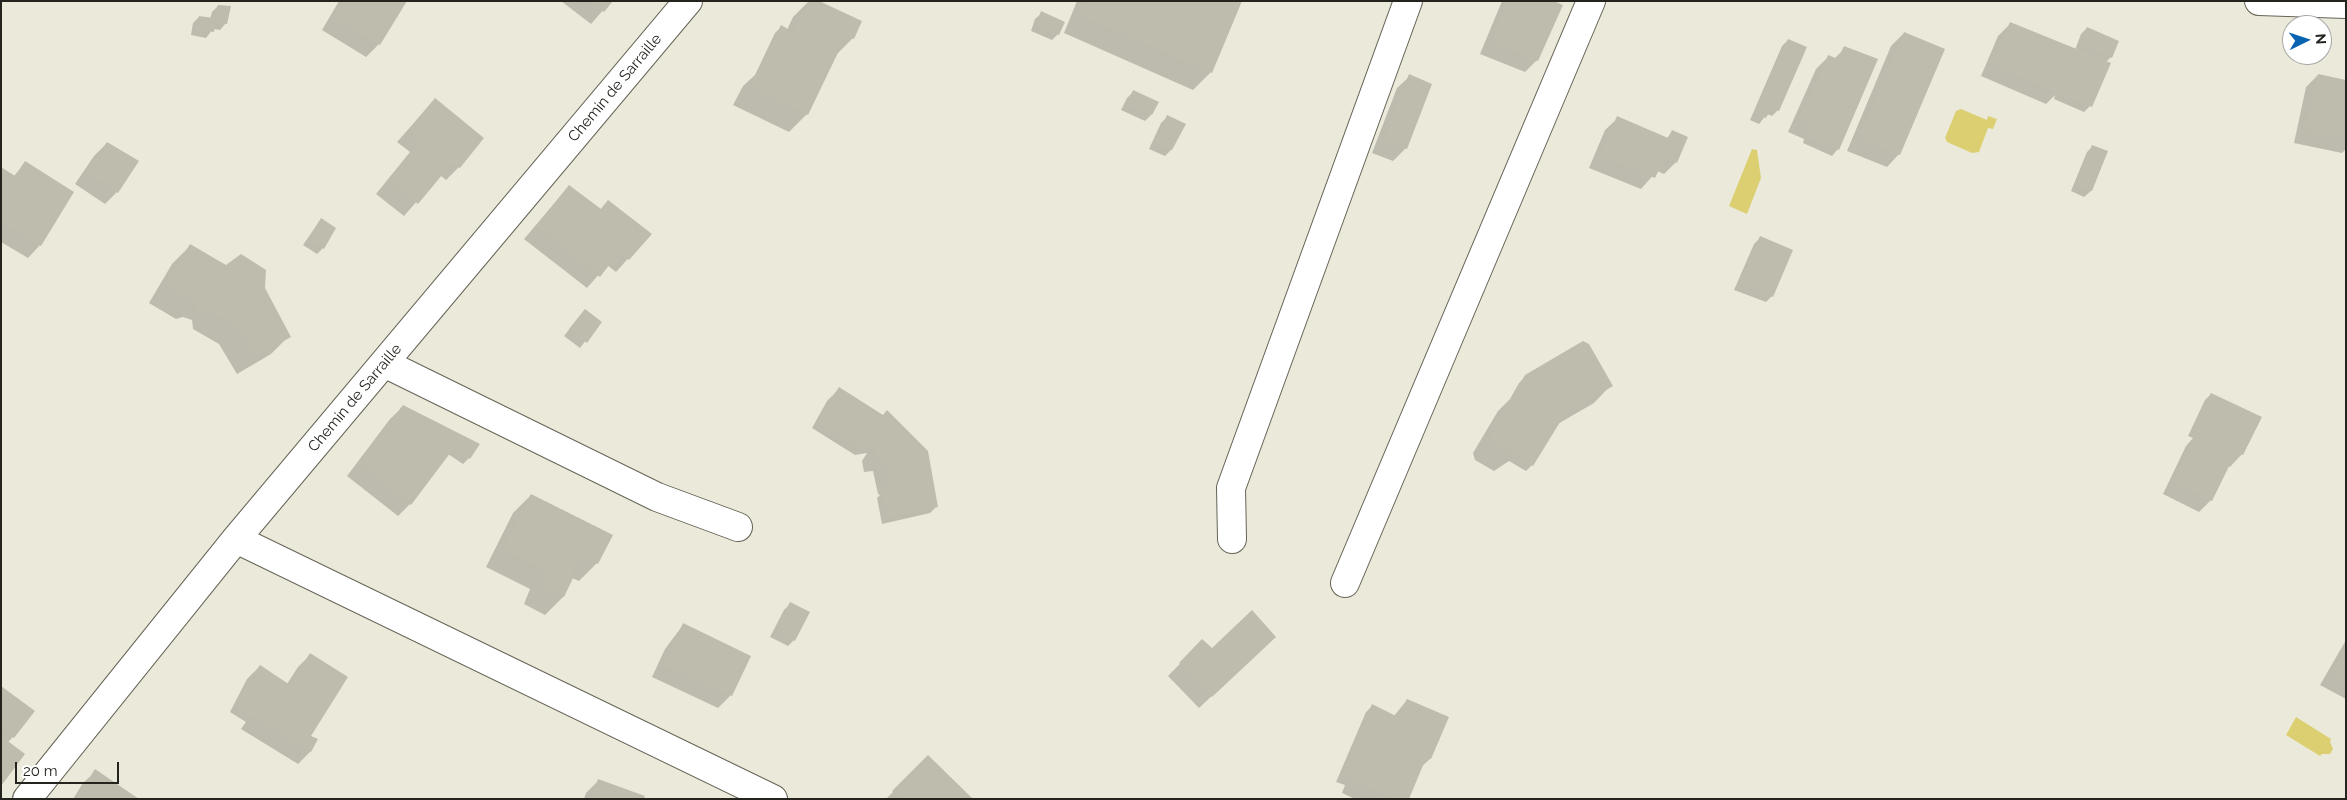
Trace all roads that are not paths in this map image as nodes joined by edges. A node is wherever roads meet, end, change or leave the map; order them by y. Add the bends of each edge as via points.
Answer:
1 (688, 1) edge
2 (1408, 1) edge
3 (1591, 1) edge
4 (2259, 1) edge
5 (2346, 4) edge
6 (384, 363) junction
7 (738, 527) dead end
8 (236, 539) junction
9 (1232, 539) dead end
10 (1345, 584) dead end
11 (27, 799) edge
12 (773, 799) edge

1 - 6 street, Chemin de Sarraille
2 - 9 street via 1231,488
3 - 10 street
4 - 5 street
6 - 7 street via 657,497
6 - 8 street, Chemin de Sarraille
8 - 11 street, Chemin de Sarraille
8 - 12 street

